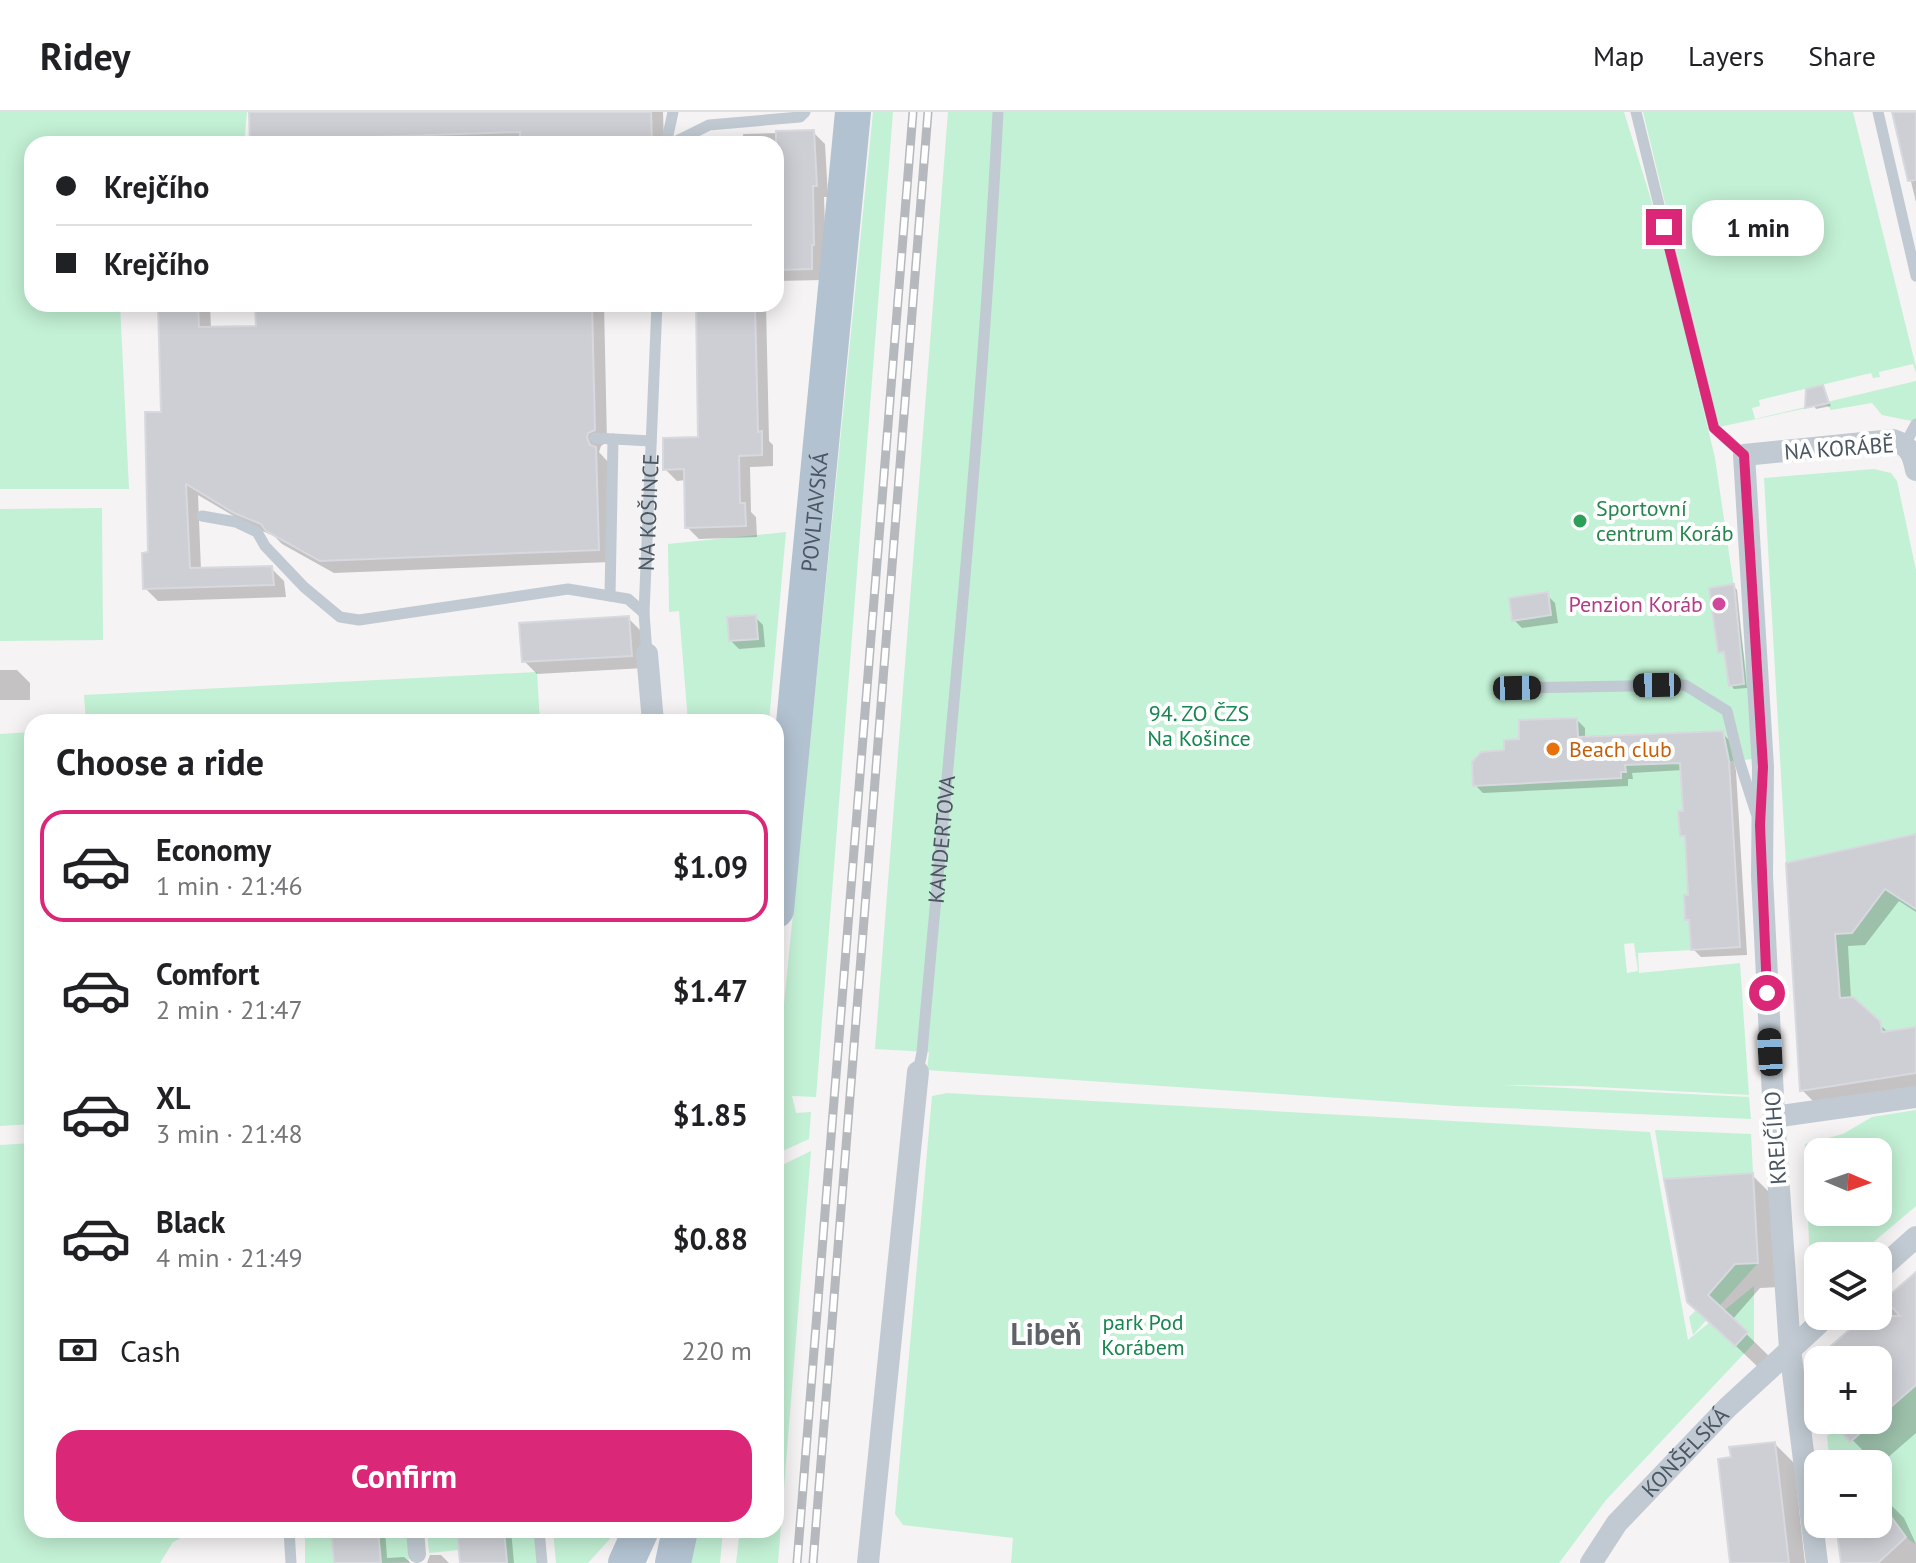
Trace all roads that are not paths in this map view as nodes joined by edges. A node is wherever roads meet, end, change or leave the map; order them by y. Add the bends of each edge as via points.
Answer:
1 (673, 112) edge
2 (805, 112) edge
3 (853, 112) edge
4 (998, 112) edge
5 (1636, 112) edge
6 (1878, 112) edge
7 (670, 136) edge
8 (686, 136) edge
9 (1916, 276) edge
10 (657, 312) edge
11 (1911, 434) edge
12 (595, 438) dead end
13 (613, 439) junction
14 (651, 441) junction
15 (1744, 455) junction
16 (1916, 470) edge
17 (202, 516) dead end
18 (610, 596) junction
19 (644, 613) junction
20 (647, 654) joint
21 (1517, 688) dead end
22 (652, 714) edge
23 (1760, 825) junction
24 (784, 827) edge
25 (918, 1072) joint
26 (1916, 1097) edge
27 (1774, 1117) junction
28 (1916, 1237) edge
29 (1892, 1258) edge
30 (1811, 1330) edge
31 (1790, 1349) junction
32 (289, 1538) edge
33 (416, 1538) edge
34 (540, 1538) edge
35 (637, 1538) edge
36 (678, 1538) edge
37 (417, 1554) dead end
38 (291, 1563) edge
39 (542, 1563) edge
40 (626, 1563) edge
41 (673, 1563) edge
42 (868, 1563) edge
43 (1591, 1563) edge
44 (1817, 1563) edge

1 - 7 lane
2 - 8 lane via 800,117 709,125
3 - 24 main road, POVLTAVSKÁ
4 - 25 lane, KANDERTOVA via 962,608
5 - 15 lane via 1714,428
6 - 9 lane
10 - 14 lane, NA KOŠINCE
11 - 15 street, NA KORÁBĚ
11 - 16 street, NA KORÁBĚ
12 - 13 lane
13 - 14 lane
13 - 18 lane
14 - 19 lane, NA KOŠINCE
15 - 23 street, KREJČÍHO via 1763,767
17 - 18 lane via 257,532 279,562 340,617 359,620 568,589
18 - 19 lane via 628,599
19 - 20 lane, NA KOŠINCE
20 - 22 street, NA KOŠINCE
21 - 23 lane via 1685,685 1727,711
23 - 27 street, KREJČÍHO
25 - 42 street, KANDERTOVA
26 - 27 street
27 - 31 street, KREJČÍHO
28 - 29 street
30 - 31 street, KONŠELSKÁ
31 - 43 street, KONŠELSKÁ via 1617,1523
31 - 44 street, KREJČÍHO
32 - 38 lane
33 - 37 street
34 - 39 lane
35 - 40 main road
36 - 41 main road

